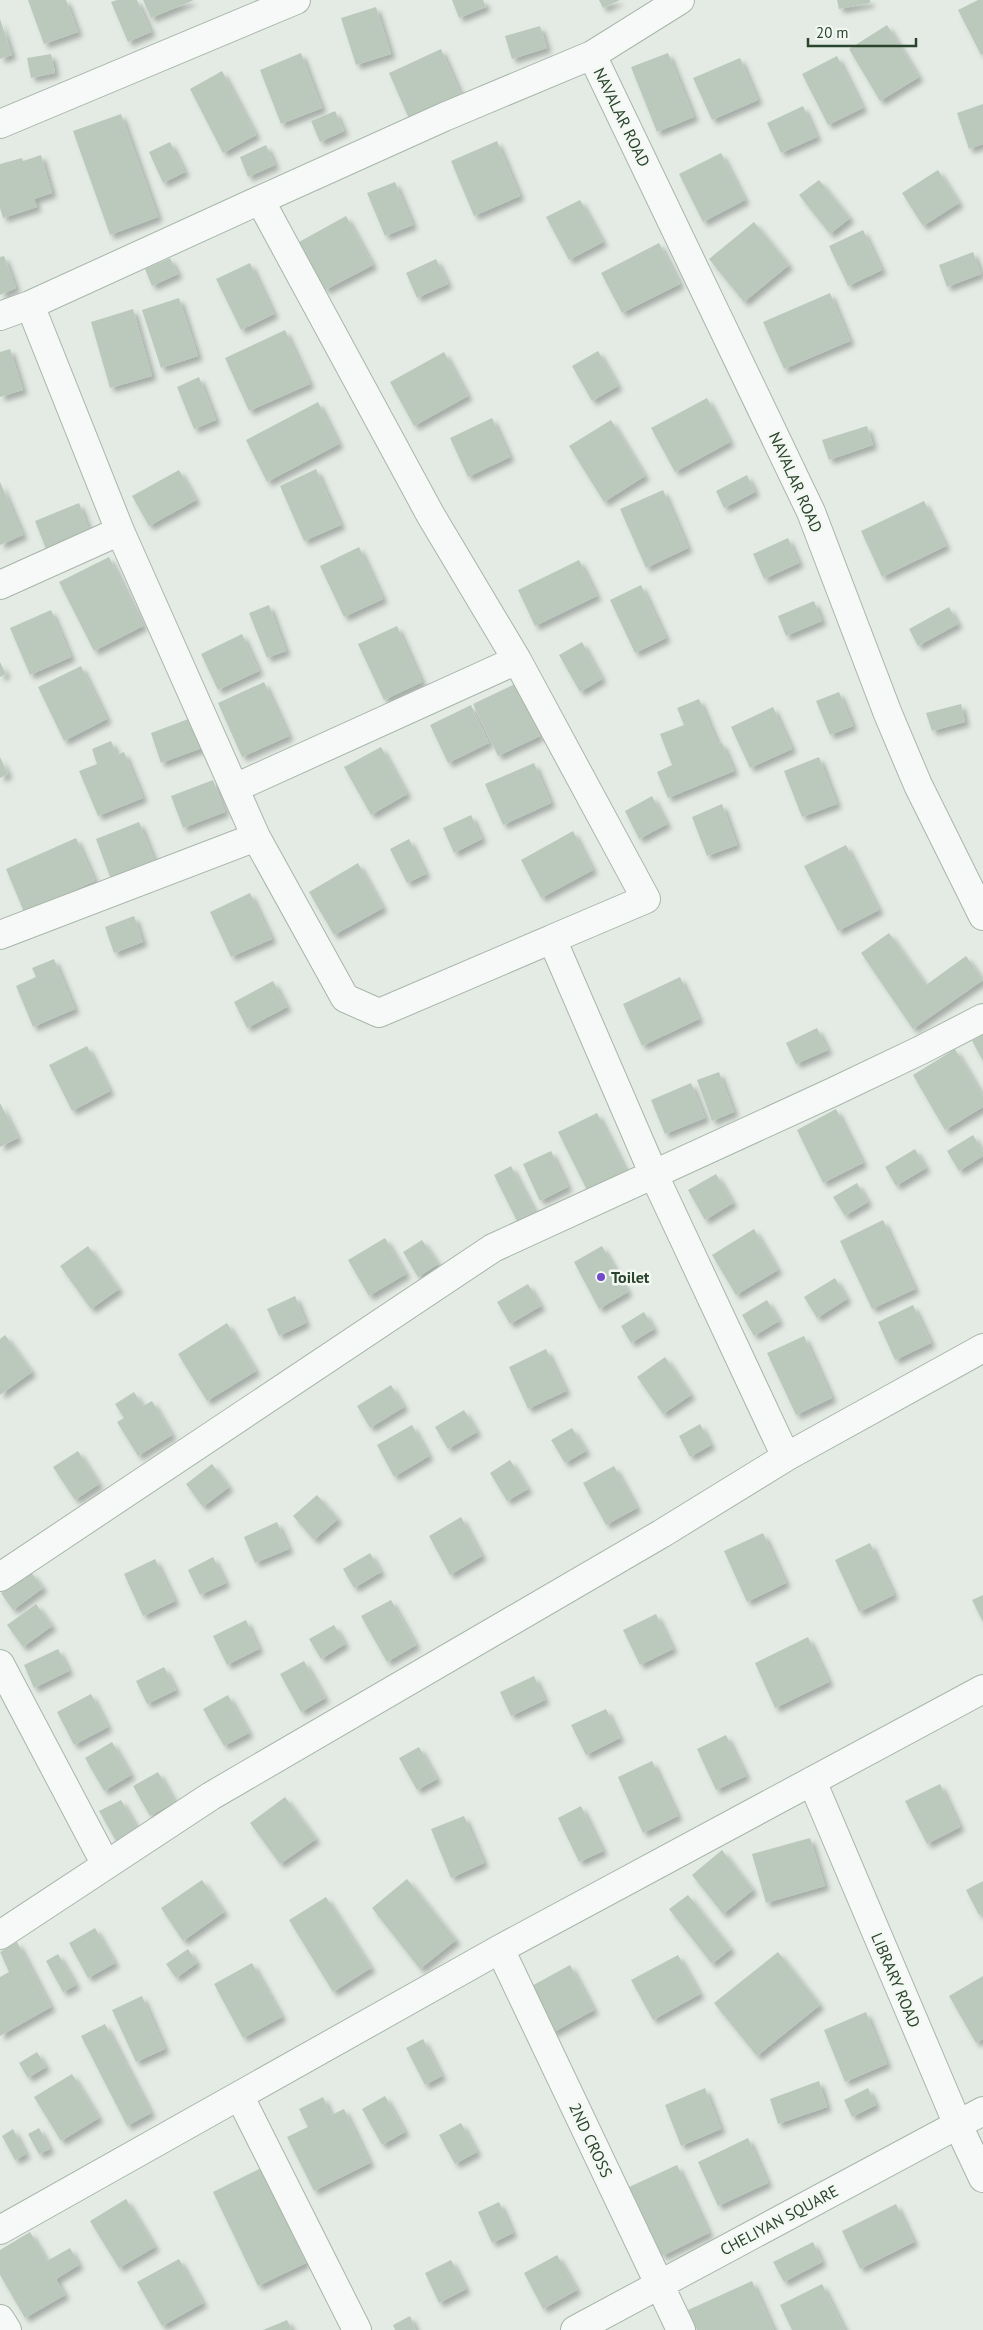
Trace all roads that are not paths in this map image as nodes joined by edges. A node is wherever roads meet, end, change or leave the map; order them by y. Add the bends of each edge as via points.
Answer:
1 (296, 0) edge
2 (680, 0) edge
3 (592, 55) junction
4 (0, 124) edge
5 (260, 200) junction
6 (30, 305) junction
7 (0, 316) edge
8 (120, 531) junction
9 (0, 586) edge
10 (517, 660) junction
11 (235, 788) junction
12 (256, 837) junction
13 (983, 916) edge
14 (0, 935) edge
15 (552, 939) junction
16 (983, 1018) edge
17 (654, 1175) junction
18 (983, 1348) edge
19 (786, 1457) junction
20 (0, 1577) edge
21 (0, 1664) edge
22 (983, 1689) edge
23 (812, 1781) junction
24 (106, 1865) junction
25 (0, 1935) edge
26 (500, 1949) junction
27 (240, 2097) junction
28 (983, 2111) edge
29 (958, 2125) junction
30 (983, 2178) edge
31 (0, 2230) edge
32 (659, 2284) junction
33 (0, 2319) edge
34 (7, 2330) edge
35 (357, 2330) edge
36 (575, 2330) edge
37 (681, 2330) edge

1 - 4 street
2 - 3 street
3 - 5 street
3 - 13 street, NAVALAR ROAD via 811,512 918,785
5 - 6 street
5 - 10 street via 430,514
6 - 7 street
6 - 8 street
8 - 9 street
8 - 11 street
10 - 11 street
10 - 15 street via 646,899
11 - 12 street
12 - 14 street
12 - 15 street via 344,998 379,1013
15 - 17 street
16 - 17 street
17 - 19 street
17 - 20 street via 493,1248
18 - 19 street
19 - 24 street via 211,1796
21 - 24 street
22 - 23 street
23 - 26 street
23 - 29 street, LIBRARY ROAD
24 - 25 street
26 - 27 street
26 - 32 street, 2ND CROSS
27 - 31 street
27 - 35 street
28 - 29 street, CHELIYAN SQUARE
29 - 30 street, LIBRARY ROAD
29 - 32 street, CHELIYAN SQUARE
32 - 36 street, CHELIYAN SQUARE
32 - 37 street, 2ND CROSS
33 - 34 street

